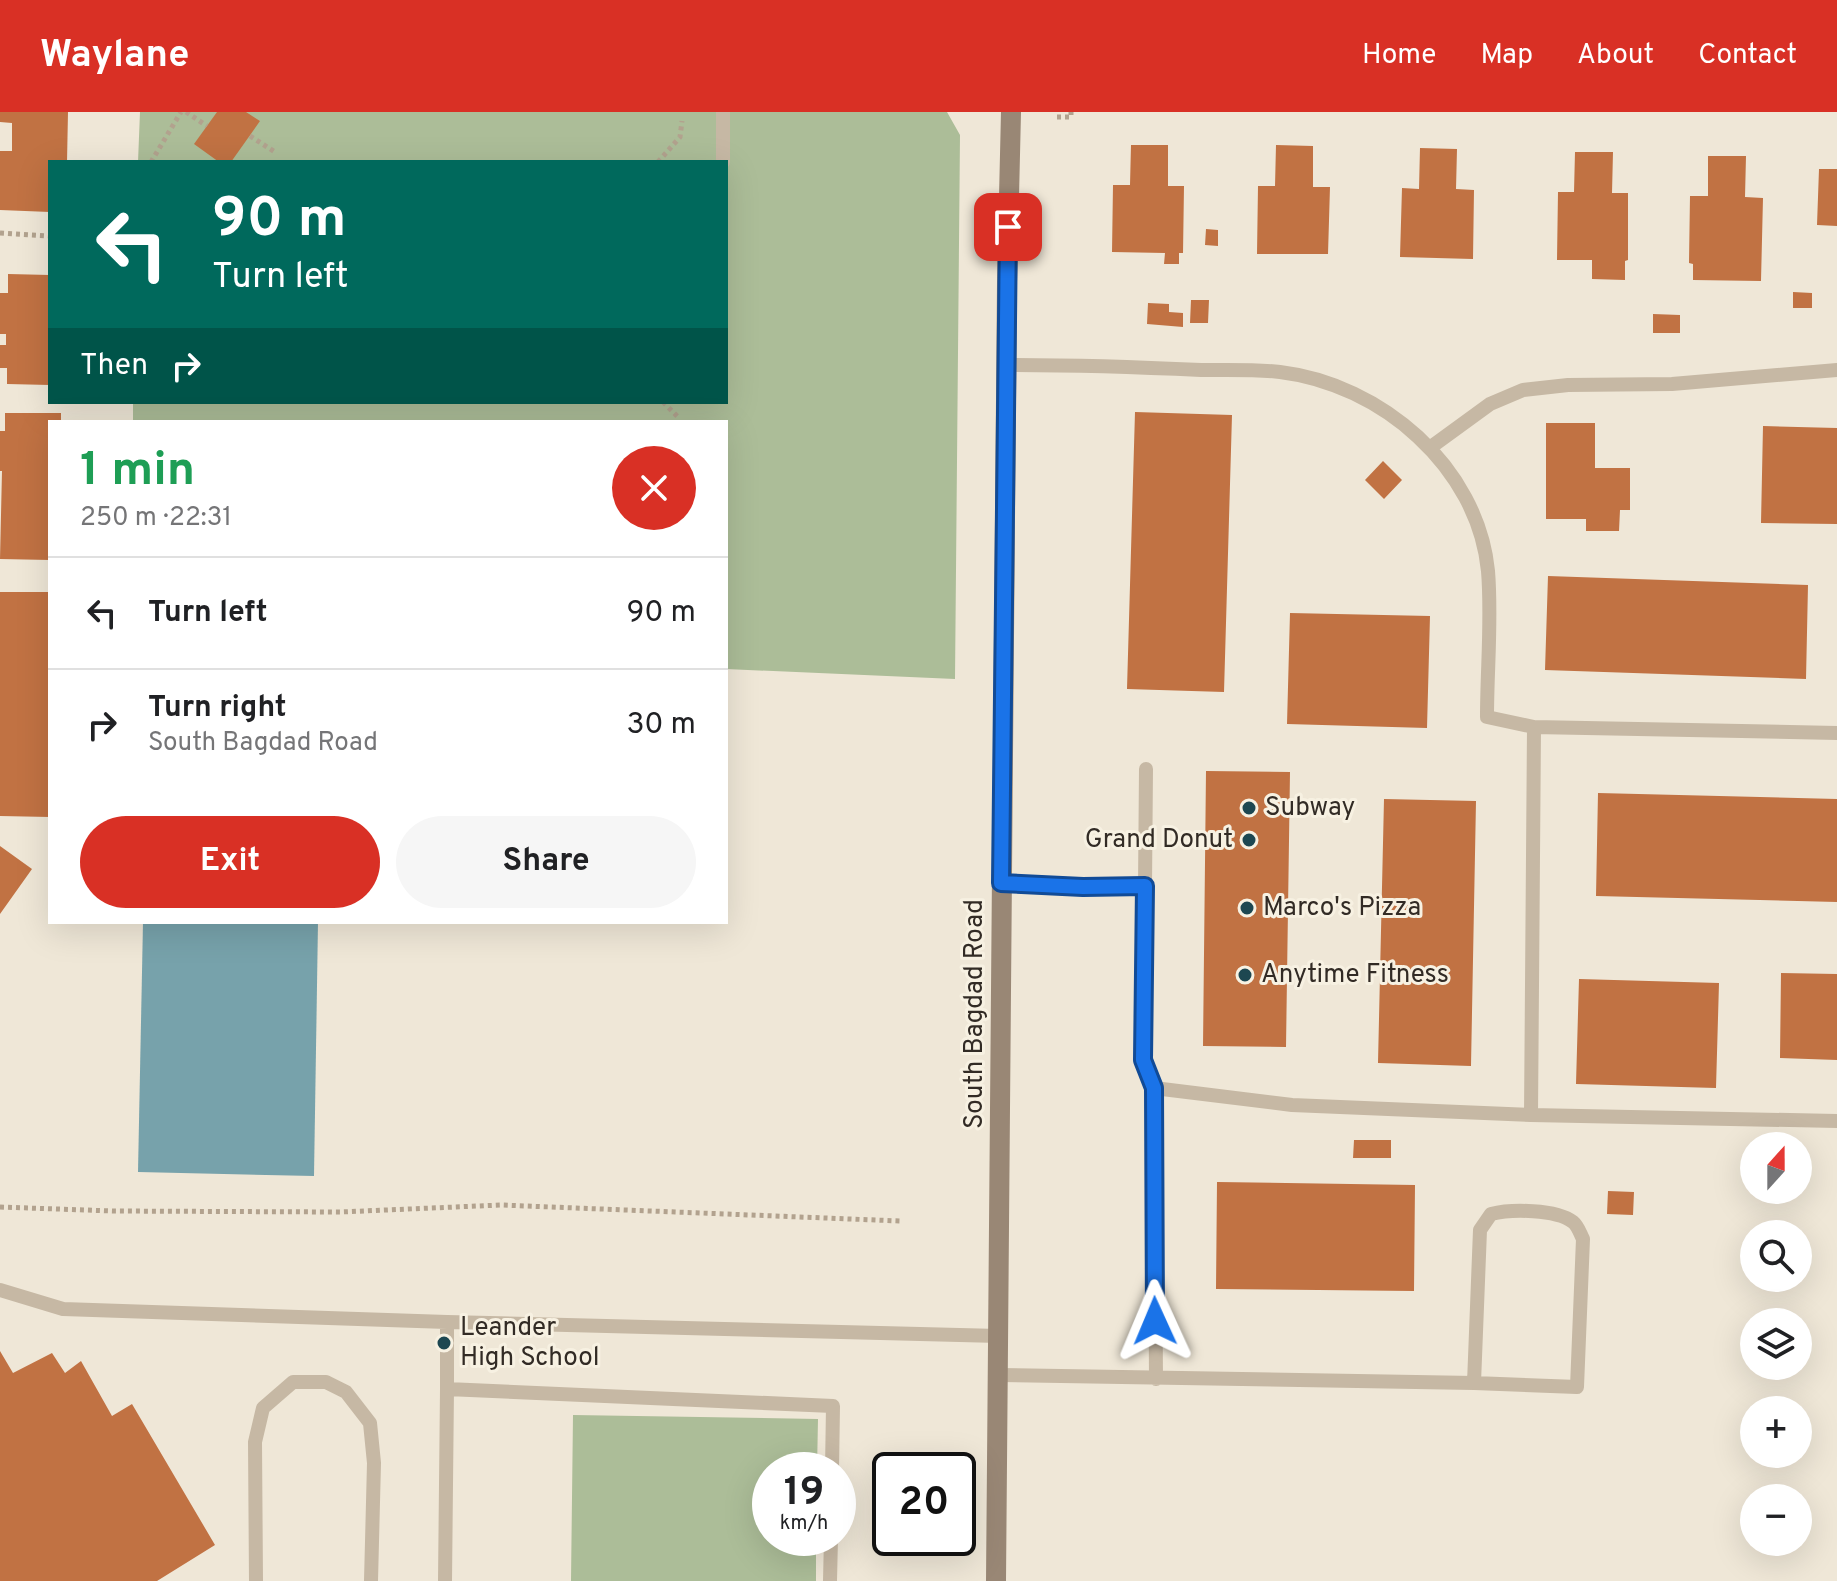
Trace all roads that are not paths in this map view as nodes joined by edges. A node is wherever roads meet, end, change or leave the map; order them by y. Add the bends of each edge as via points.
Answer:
1 (723, 112) edge
2 (1011, 112) edge
3 (723, 160) edge
4 (1007, 365) junction
5 (1837, 370) edge
6 (1431, 447) junction
7 (1534, 727) junction
8 (1837, 733) edge
9 (1146, 769) dead end
10 (1001, 883) junction
11 (1145, 886) junction
12 (1154, 1088) junction
13 (1531, 1115) junction
14 (1837, 1121) edge
15 (0, 1290) edge
16 (447, 1322) junction
17 (999, 1336) junction
18 (999, 1375) junction
19 (1156, 1379) junction
20 (1474, 1383) junction
21 (447, 1389) junction
22 (832, 1452) edge
23 (831, 1556) edge
24 (256, 1581) edge
25 (371, 1581) edge
26 (445, 1581) edge
27 (830, 1581) edge
28 (996, 1581) edge

1 - 3 lane
2 - 4 main road, South Bagdad Road
4 - 6 lane via 1280,372 1355,395
4 - 10 main road, South Bagdad Road
5 - 6 lane via 1523,390 1490,404
6 - 7 lane via 1466,500 1488,570 1487,717
7 - 8 lane
7 - 13 lane
9 - 11 lane
10 - 11 lane
10 - 17 main road, South Bagdad Road
11 - 12 lane via 1143,1060
12 - 13 lane via 1292,1105
12 - 19 lane
13 - 14 lane
15 - 16 lane via 63,1309
16 - 17 lane
16 - 21 lane
17 - 18 main road, South Bagdad Road
18 - 19 lane
18 - 28 main road, South Bagdad Road
19 - 20 lane
20 - 20 lane via 1577,1387 1583,1239 1576,1224 1564,1216 1510,1210 1491,1214 1480,1230
21 - 22 lane via 833,1406
21 - 26 lane
23 - 27 lane
24 - 25 lane via 255,1442 263,1408 293,1382 326,1382 346,1392 370,1423

